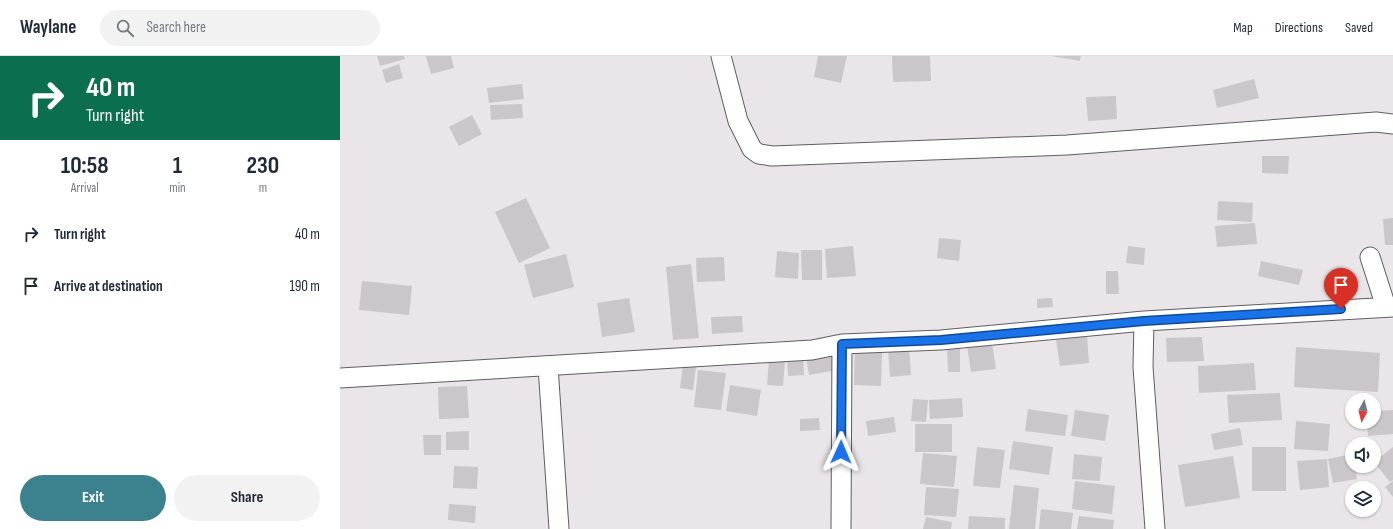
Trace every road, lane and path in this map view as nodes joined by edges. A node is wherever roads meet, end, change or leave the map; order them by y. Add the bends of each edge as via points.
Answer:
1 (721, 56) edge
2 (1393, 124) edge
3 (1370, 257) dead end
4 (1390, 307) edge
5 (1144, 321) junction
6 (842, 344) junction
7 (548, 366) junction
8 (340, 378) edge
9 (559, 529) edge
10 (841, 529) edge
11 (1155, 529) edge

1 - 2 street via 738,121 752,149 759,154 772,156 1067,145 1376,122
3 - 4 street
4 - 5 street
5 - 6 street via 941,340
5 - 11 street via 1143,367
6 - 7 street via 812,350
6 - 10 street
7 - 8 street
7 - 9 street

